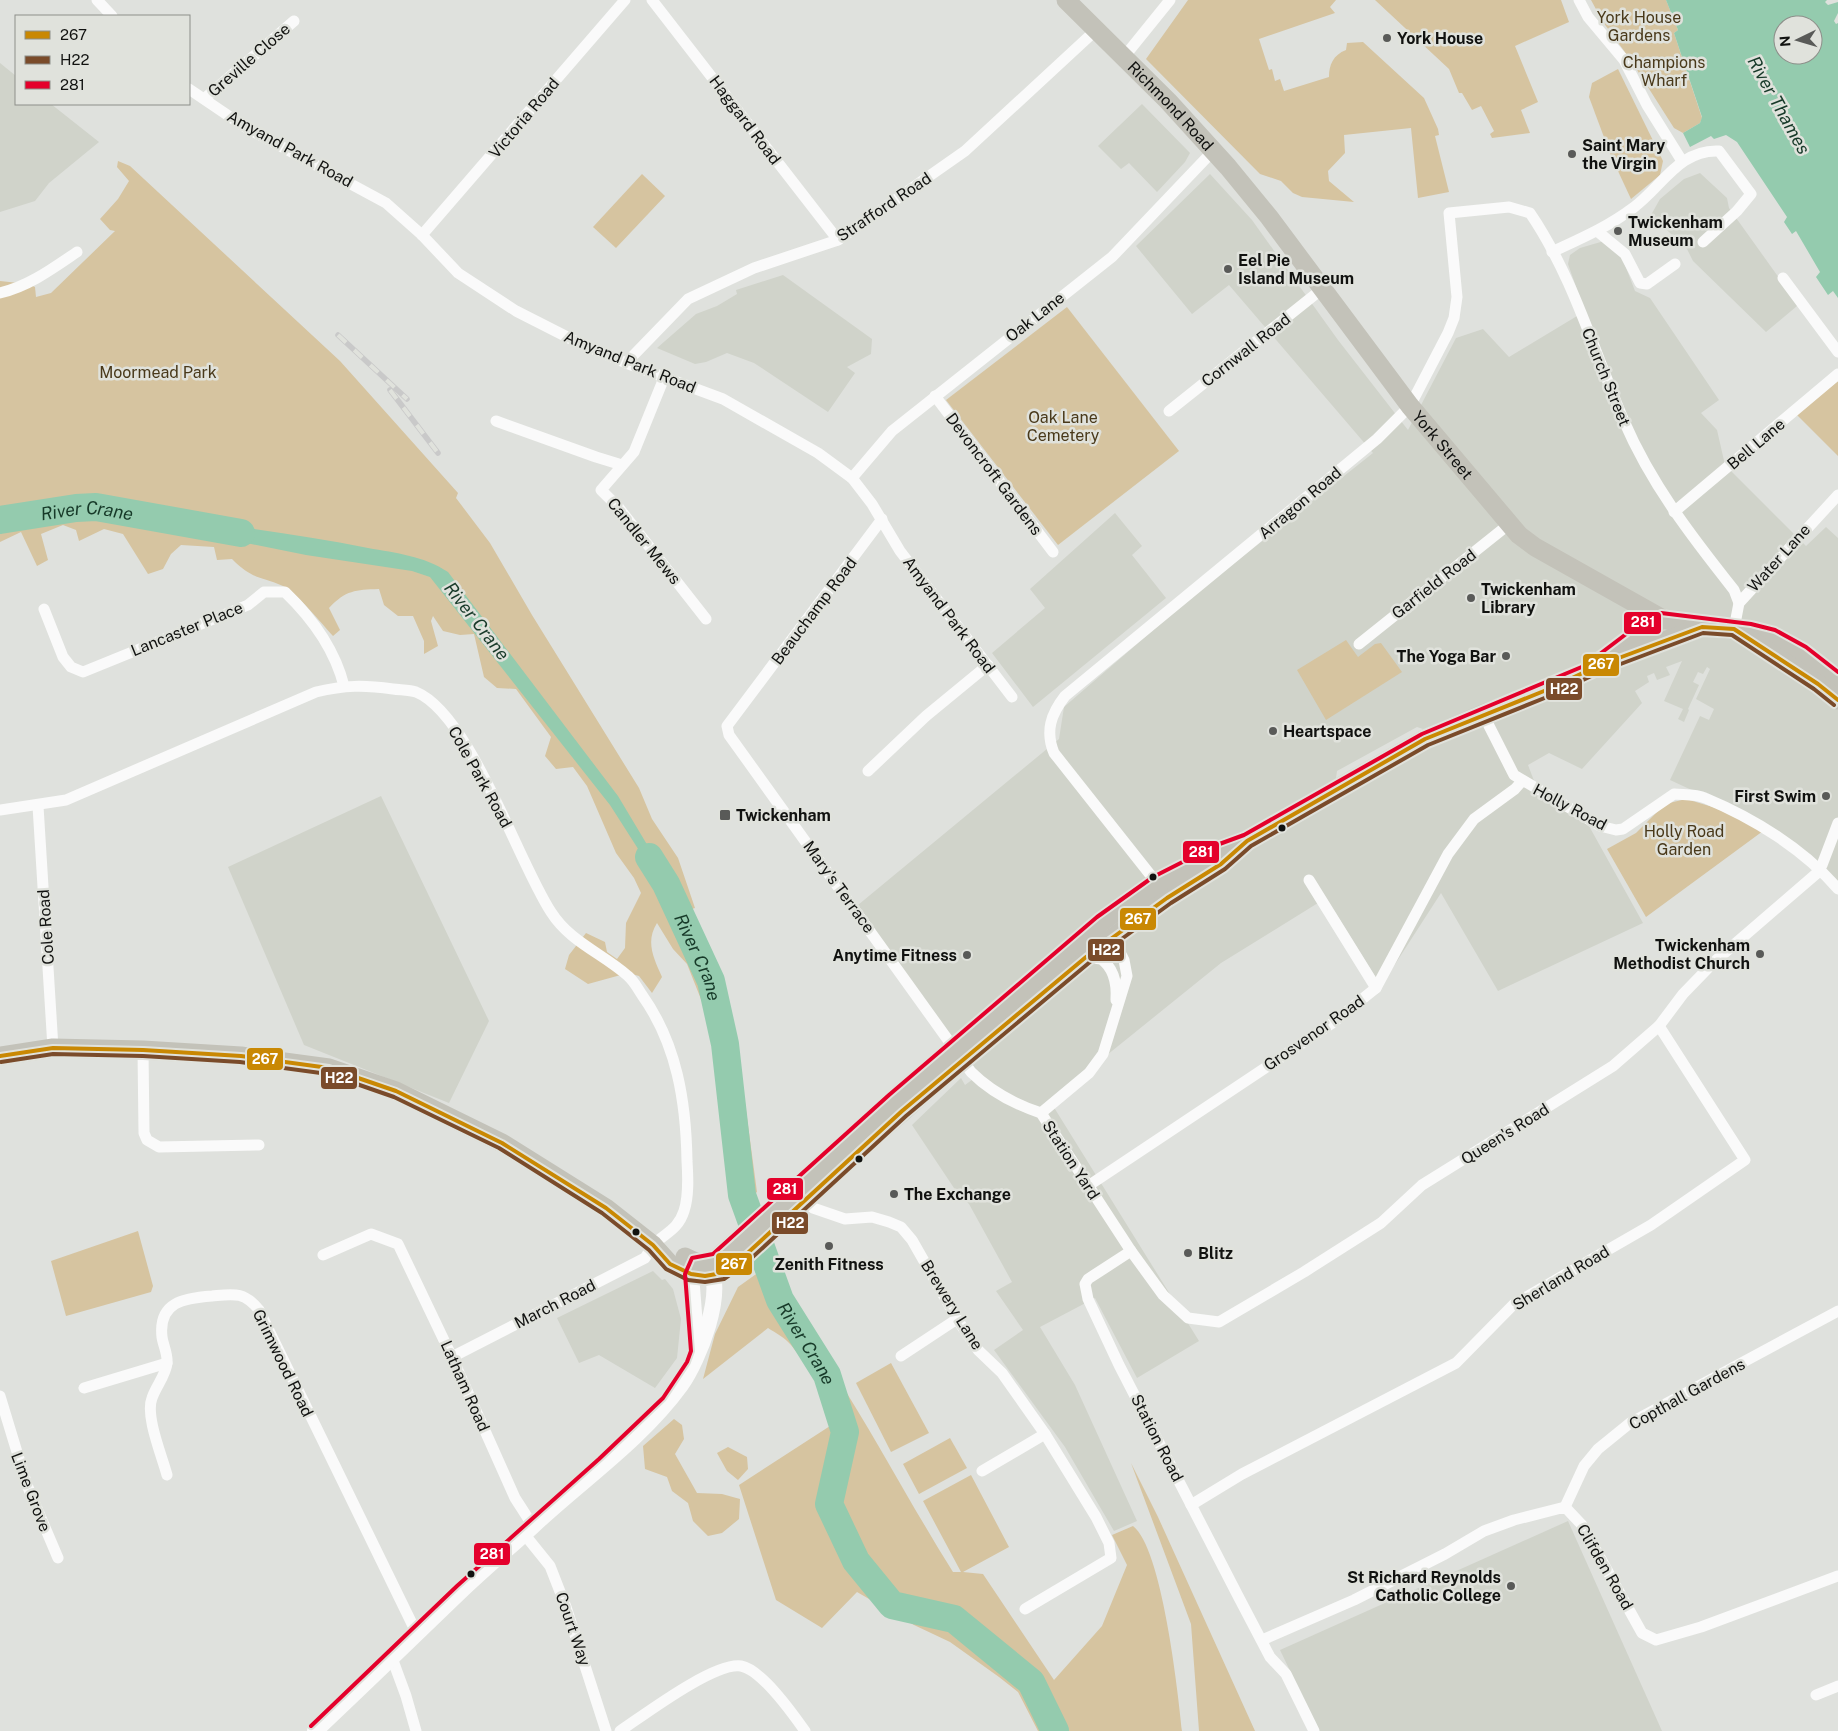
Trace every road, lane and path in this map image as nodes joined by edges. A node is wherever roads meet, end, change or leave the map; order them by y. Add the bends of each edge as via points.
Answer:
1 (97, 0) edge
2 (625, 0) edge
3 (652, 0) edge
4 (1066, 0) edge
5 (1170, 0) edge
6 (1579, 0) edge
7 (111, 15) edge
8 (294, 21) dead end
9 (1096, 30) junction
10 (1124, 57) junction
11 (190, 90) edge
12 (204, 99) junction
13 (1213, 151) junction
14 (1682, 161) junction
15 (1449, 213) joint
16 (1269, 217) joint
17 (1597, 231) junction
18 (422, 236) junction
19 (838, 240) junction
20 (1703, 242) dead end
21 (77, 252) dead end
22 (1552, 252) junction
23 (1675, 264) dead end
24 (1783, 278) dead end
25 (1322, 289) junction
26 (0, 292) edge
27 (1838, 352) edge
28 (626, 363) junction
29 (1838, 374) edge
30 (664, 378) junction
31 (935, 396) junction
32 (1410, 406) junction
33 (1169, 411) dead end
34 (496, 420) dead end
35 (622, 464) junction
36 (852, 478) junction
37 (1838, 495) edge
38 (1674, 512) junction
39 (882, 519) junction
40 (1508, 525) junction
41 (1053, 552) dead end
42 (1739, 603) junction
43 (44, 609) dead end
44 (706, 619) dead end
45 (1663, 619) junction
46 (1702, 627) junction
47 (1734, 629) junction
48 (1359, 644) dead end
49 (988, 664) junction
50 (1600, 665) junction
51 (1838, 680) edge
52 (344, 686) junction
53 (1012, 697) dead end
54 (1838, 700) edge
55 (746, 702) joint
56 (1483, 714) junction
57 (868, 771) dead end
58 (1522, 782) junction
59 (38, 806) junction
60 (0, 810) edge
61 (1838, 823) edge
62 (1247, 841) junction
63 (1819, 869) junction
64 (1309, 880) dead end
65 (1156, 882) junction
66 (1838, 889) edge
67 (1167, 898) junction
68 (1101, 922) junction
69 (1112, 938) junction
70 (1086, 957) junction
71 (1376, 988) junction
72 (1116, 1007) junction
73 (1659, 1026) junction
74 (971, 1042) junction
75 (53, 1048) junction
76 (143, 1050) junction
77 (0, 1056) edge
78 (971, 1072) joint
79 (1041, 1113) junction
80 (259, 1145) dead end
81 (1088, 1186) junction
82 (791, 1202) junction
83 (653, 1246) junction
84 (1131, 1250) junction
85 (323, 1255) dead end
86 (702, 1269) junction
87 (1838, 1311) edge
88 (957, 1318) junction
89 (697, 1352) junction
90 (901, 1356) dead end
91 (452, 1357) junction
92 (167, 1363) junction
93 (84, 1388) dead end
94 (0, 1396) edge
95 (1044, 1434) junction
96 (982, 1471) dead end
97 (167, 1475) dead end
98 (1191, 1505) junction
99 (1565, 1507) junction
100 (529, 1530) junction
101 (58, 1558) dead end
102 (1838, 1576) edge
103 (1025, 1609) dead end
104 (417, 1634) junction
105 (1262, 1640) junction
106 (392, 1658) junction
107 (1838, 1686) edge
108 (1816, 1695) dead end
109 (315, 1731) edge
110 (416, 1731) edge
111 (606, 1731) edge
112 (620, 1731) edge
113 (805, 1731) edge
114 (1314, 1731) edge

1 - 7 street
2 - 18 street, Victoria Road
3 - 19 street, Haggard Road
4 - 9 main road, Richmond Road
5 - 10 street
6 - 14 street via 1588,17 1624,60
8 - 12 street, Greville Close
9 - 10 main road, Richmond Road
9 - 19 street, Strafford Road via 965,151
10 - 13 main road, Richmond Road
11 - 12 street, Amyand Park Road
12 - 18 street, Amyand Park Road via 245,127 386,203
13 - 16 main road, Richmond Road
13 - 31 street, Oak Lane via 1112,257
14 - 17 street via 1634,208
14 - 20 street via 1702,152 1719,151 1751,194
15 - 22 street, Church Street via 1508,207 1530,213
15 - 32 street, Arragon Road via 1457,297 1454,318
16 - 25 main road, York Street
17 - 22 street
17 - 23 street via 1625,254 1640,283 1647,284
18 - 28 street, Amyand Park Road via 458,272 516,311
19 - 28 street, Strafford Road via 754,268 688,299
21 - 26 street via 41,276 15,289
22 - 38 street, Church Street via 1624,422
24 - 27 street
25 - 32 main road, York Street
25 - 33 street, Cornwall Road
28 - 30 street, Amyand Park Road
29 - 38 street, Bell Lane
30 - 35 street, Candler Mews via 634,452
30 - 36 street, Amyand Park Road via 723,399 818,453
31 - 36 street, Oak Lane via 892,432
31 - 41 street, Devoncroft Gardens
32 - 40 main road, York Street
32 - 65 street, Arragon Road via 1377,439 1065,696 1054,710 1050,743 1054,753
34 - 35 street
35 - 44 street, Candler Mews via 601,490 619,508
36 - 39 street, Amyand Park Road
37 - 42 street, Water Lane
38 - 42 street, Church Street via 1734,590
39 - 49 street, Amyand Park Road via 900,551
39 - 55 street, Beauchamp Road
40 - 45 main road, York Street via 1535,547
40 - 48 street, Garfield Road
42 - 47 street, Water Lane
43 - 52 street, Lancaster Place via 63,657 71,667 83,672 248,605 264,592 286,592 306,612 341,673
45 - 46 main road, York Street
45 - 50 main road via 1629,638
46 - 47 main road, York Street
46 - 50 main road
47 - 51 main road, York Street via 1772,636
47 - 54 main road
49 - 53 street, Amyand Park Road
49 - 57 street
50 - 56 main road
52 - 59 street, Cole Park Road via 316,692 89,792
52 - 83 street, Cole Park Road via 416,692 436,705 455,728 486,783 550,911 576,940 629,977 656,1014 673,1058 686,1116 686,1202 678,1222
55 - 78 street, Mary's Terrace via 727,726 728,735
56 - 58 street, Holly Road via 1514,775
56 - 62 main road via 1400,752
58 - 63 street, Holly Road via 1600,826 1616,830 1629,826 1674,794 1703,797 1783,841
58 - 71 street, Grosvenor Road via 1474,819 1448,854
59 - 60 street, Cole Park Road
59 - 75 street, Cole Road
61 - 63 street, Queen's Road
62 - 65 main road
62 - 67 main road via 1214,868
63 - 66 street, Holly Road
63 - 73 street, Queen's Road via 1714,962 1683,994
64 - 71 street
65 - 67 main road
65 - 68 main road
67 - 69 main road
68 - 69 main road
68 - 74 main road
69 - 70 main road
69 - 72 street via 1126,967 1125,983
70 - 72 street via 1101,958 1112,972 1116,983
70 - 74 main road
71 - 81 street, Grosvenor Road via 1324,1028
72 - 79 street via 1103,1054 1097,1064
73 - 84 street, Queen's Road via 1613,1066 1422,1186 1381,1223 1219,1322 1188,1318 1163,1295
73 - 98 street, Sherland Road via 1745,1160 1651,1225 1514,1304 1456,1363 1242,1474
74 - 82 main road
75 - 76 main road
75 - 77 main road
76 - 80 street via 144,1133 152,1144 159,1147
76 - 83 main road via 264,1059 329,1068 369,1080 502,1144 606,1208
78 - 79 street, Station Yard via 996,1093
79 - 81 street, Station Yard
81 - 84 street, Station Yard
82 - 86 main road via 745,1233
82 - 86 main road via 749,1252 729,1270
82 - 88 street, Brewery Lane via 845,1219 872,1217 900,1228 912,1240
83 - 86 main road via 667,1248
83 - 91 street, March Road via 640,1261
84 - 98 street, Station Road via 1088,1279 1085,1291
85 - 91 street, Latham Road via 371,1234 398,1244
86 - 89 main road
86 - 89 main road via 714,1295 710,1319
87 - 99 street, Copthall Gardens via 1630,1423 1598,1449 1584,1466
88 - 90 street
88 - 95 street, Brewery Lane via 978,1350 1002,1373
89 - 100 main road via 682,1383 654,1418
91 - 100 street, Latham Road
92 - 93 street
92 - 97 street via 151,1399 150,1414
92 - 104 street, Grimwood Road via 161,1322 166,1311 177,1302 231,1293 253,1302
94 - 101 street, Lime Grove via 27,1485
95 - 96 street
95 - 103 street, Brewery Lane via 1096,1517 1109,1542 1111,1558
98 - 105 street, Station Road
99 - 102 street, Clifden Road via 1582,1525 1642,1633 1656,1640 1701,1627
99 - 105 street, Clifden Road via 1484,1531 1354,1600
100 - 104 main road
100 - 111 street, Court Way via 550,1566 566,1607
104 - 106 main road
105 - 114 street, Station Road via 1270,1656 1286,1674
106 - 109 main road
106 - 110 street
107 - 108 street
112 - 113 street via 706,1676 727,1667 742,1666 758,1675 790,1709

